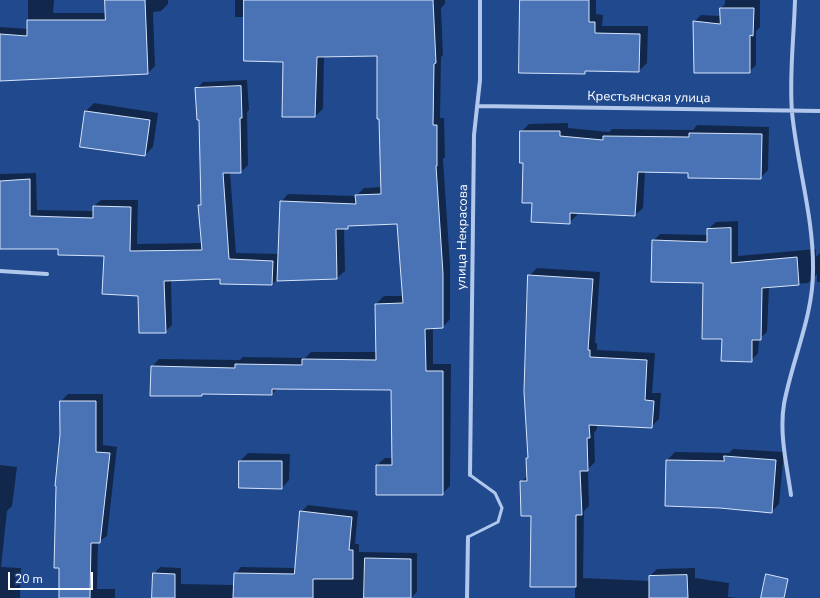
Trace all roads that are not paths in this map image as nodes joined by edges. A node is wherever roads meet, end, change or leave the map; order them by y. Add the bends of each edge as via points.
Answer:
1 (480, 0) edge
2 (795, 0) edge
3 (478, 106) junction
4 (820, 111) edge
5 (792, 112) junction
6 (0, 271) edge
7 (47, 274) dead end
8 (470, 474) joint
9 (791, 495) dead end
10 (468, 537) joint
11 (467, 598) edge

1 - 3 street, улица Некрасова
2 - 5 street
3 - 5 street, Крестьянская улица
3 - 8 street, улица Некрасова via 474,135
4 - 5 street, Крестьянская улица
5 - 9 street via 812,240 813,271 811,301 784,405 783,435
6 - 7 street
8 - 10 lane via 495,493 502,508 498,522
10 - 11 street

